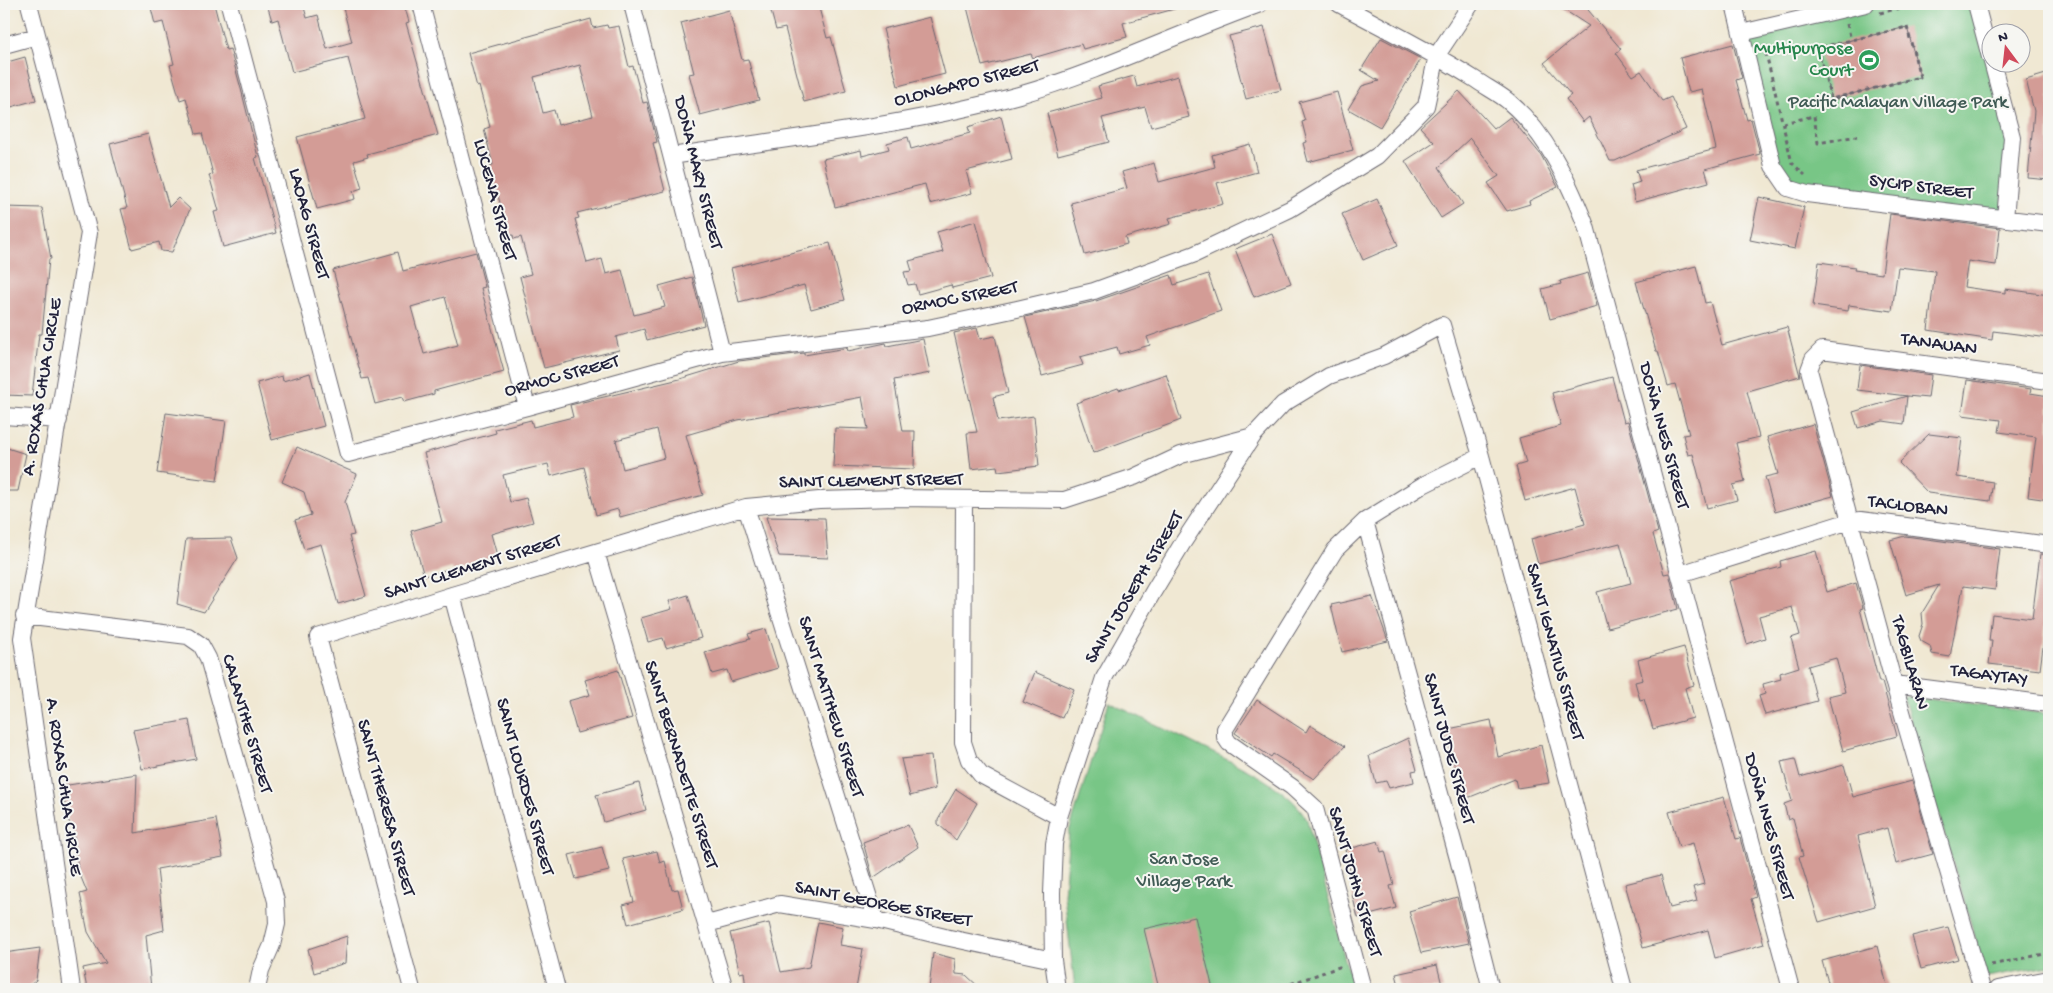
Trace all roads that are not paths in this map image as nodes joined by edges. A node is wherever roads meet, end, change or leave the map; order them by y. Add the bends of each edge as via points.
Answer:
1 (29, 4) edge
2 (229, 4) edge
3 (421, 4) edge
4 (632, 4) edge
5 (1260, 4) edge
6 (1339, 4) edge
7 (1471, 4) edge
8 (1734, 4) edge
9 (1976, 4) edge
10 (1869, 9) edge
11 (1981, 22) edge
12 (1741, 33) junction
13 (37, 36) junction
14 (4, 45) edge
15 (1437, 55) junction
16 (1995, 72) edge
17 (672, 156) junction
18 (2005, 219) junction
19 (2049, 224) edge
20 (1442, 325) joint
21 (1822, 350) joint
22 (722, 353) junction
23 (2049, 381) edge
24 (527, 408) junction
25 (4, 416) edge
26 (58, 420) junction
27 (1253, 436) junction
28 (348, 454) joint
29 (1481, 456) junction
30 (964, 500) junction
31 (746, 506) junction
32 (1365, 520) junction
33 (1850, 521) junction
34 (2049, 545) edge
35 (596, 552) junction
36 (1680, 574) junction
37 (452, 594) junction
38 (24, 616) junction
39 (318, 637) joint
40 (1894, 684) junction
41 (2049, 704) edge
42 (1058, 817) junction
43 (876, 920) junction
44 (706, 924) junction
45 (1053, 960) junction
46 (2049, 979) edge
47 (72, 989) edge
48 (257, 989) edge
49 (412, 989) edge
50 (557, 989) edge
51 (725, 989) edge
52 (1057, 989) edge
53 (1363, 989) edge
54 (1491, 989) edge
55 (1624, 989) edge
56 (1791, 989) edge
57 (1982, 989) edge
58 (1998, 989) edge

1 - 13 street, A. ROXAS CHUA CIRCLE
2 - 28 street, LAOAG STREET
3 - 24 street, LUCENA STREET
4 - 17 street, DOÑA MARY STREET
5 - 17 street, OLONGAPO STREET via 1126,59 1019,95 897,122
6 - 15 street, DOÑA INES STREET
7 - 15 street, ORMOC STREET
8 - 12 street
9 - 11 street
10 - 12 street
12 - 18 street, SYCIP STREET via 1773,166 1788,188 1807,194
13 - 14 street
13 - 26 street, A. ROXAS CHUA CIRCLE via 89,233
15 - 22 street, ORMOC STREET via 1426,106 1377,156 1290,209 1195,254 1094,291 928,328
15 - 36 street, DOÑA INES STREET via 1508,101 1535,130 1560,165 1575,197 1589,235
16 - 18 street via 2012,137
17 - 22 street, DOÑA MARY STREET
18 - 19 street, SYCIP STREET
20 - 27 street, SAINT JOSEPH STREET via 1384,356 1329,376 1283,404
20 - 29 street, SAINT IGNATIUS STREET
21 - 23 street, TANAUAN
21 - 33 street, TAGBILARAN via 1813,359 1809,370
22 - 24 street, ORMOC STREET
24 - 28 street, ORMOC STREET
25 - 26 street
26 - 38 street, A. ROXAS CHUA CIRCLE
27 - 30 street, SAINT CLEMENT STREET via 1181,455 1134,477 1064,500
27 - 42 street, SAINT JOSEPH STREET via 1182,544 1104,678
29 - 32 street via 1423,485
29 - 55 street, SAINT IGNATIUS STREET
30 - 31 street, SAINT CLEMENT STREET via 819,500
30 - 42 street via 963,742 969,760 981,776
31 - 35 street, SAINT CLEMENT STREET
31 - 43 street, SAINT MATTHEW STREET
32 - 53 street, SAINT JOHN STREET via 1335,550 1225,729 1229,743 1292,787 1315,808
32 - 54 street, SAINT JUDE STREET
33 - 34 street, TACLOBAN
33 - 36 street, TACLOBAN
33 - 40 street, TAGBILARAN
35 - 37 street, SAINT CLEMENT STREET
35 - 44 street, SAINT BERNADETTE STREET
36 - 56 street, DOÑA INES STREET
37 - 39 street, SAINT CLEMENT STREET
37 - 50 street, SAINT LOURDES STREET
38 - 47 street, A. ROXAS CHUA CIRCLE via 22,638
38 - 48 street, CALANTHE STREET via 188,636 201,645 208,658 276,901 277,924
39 - 49 street, SAINT THERESA STREET
40 - 41 street, TAGAYTAY
40 - 57 street, TAGBILARAN
42 - 45 street, SAINT JOSEPH STREET via 1052,893
43 - 44 street, SAINT GEORGE STREET via 780,904
43 - 45 street, SAINT GEORGE STREET
44 - 51 street, SAINT BERNADETTE STREET
45 - 52 street, SAINT JOSEPH STREET
46 - 58 street

